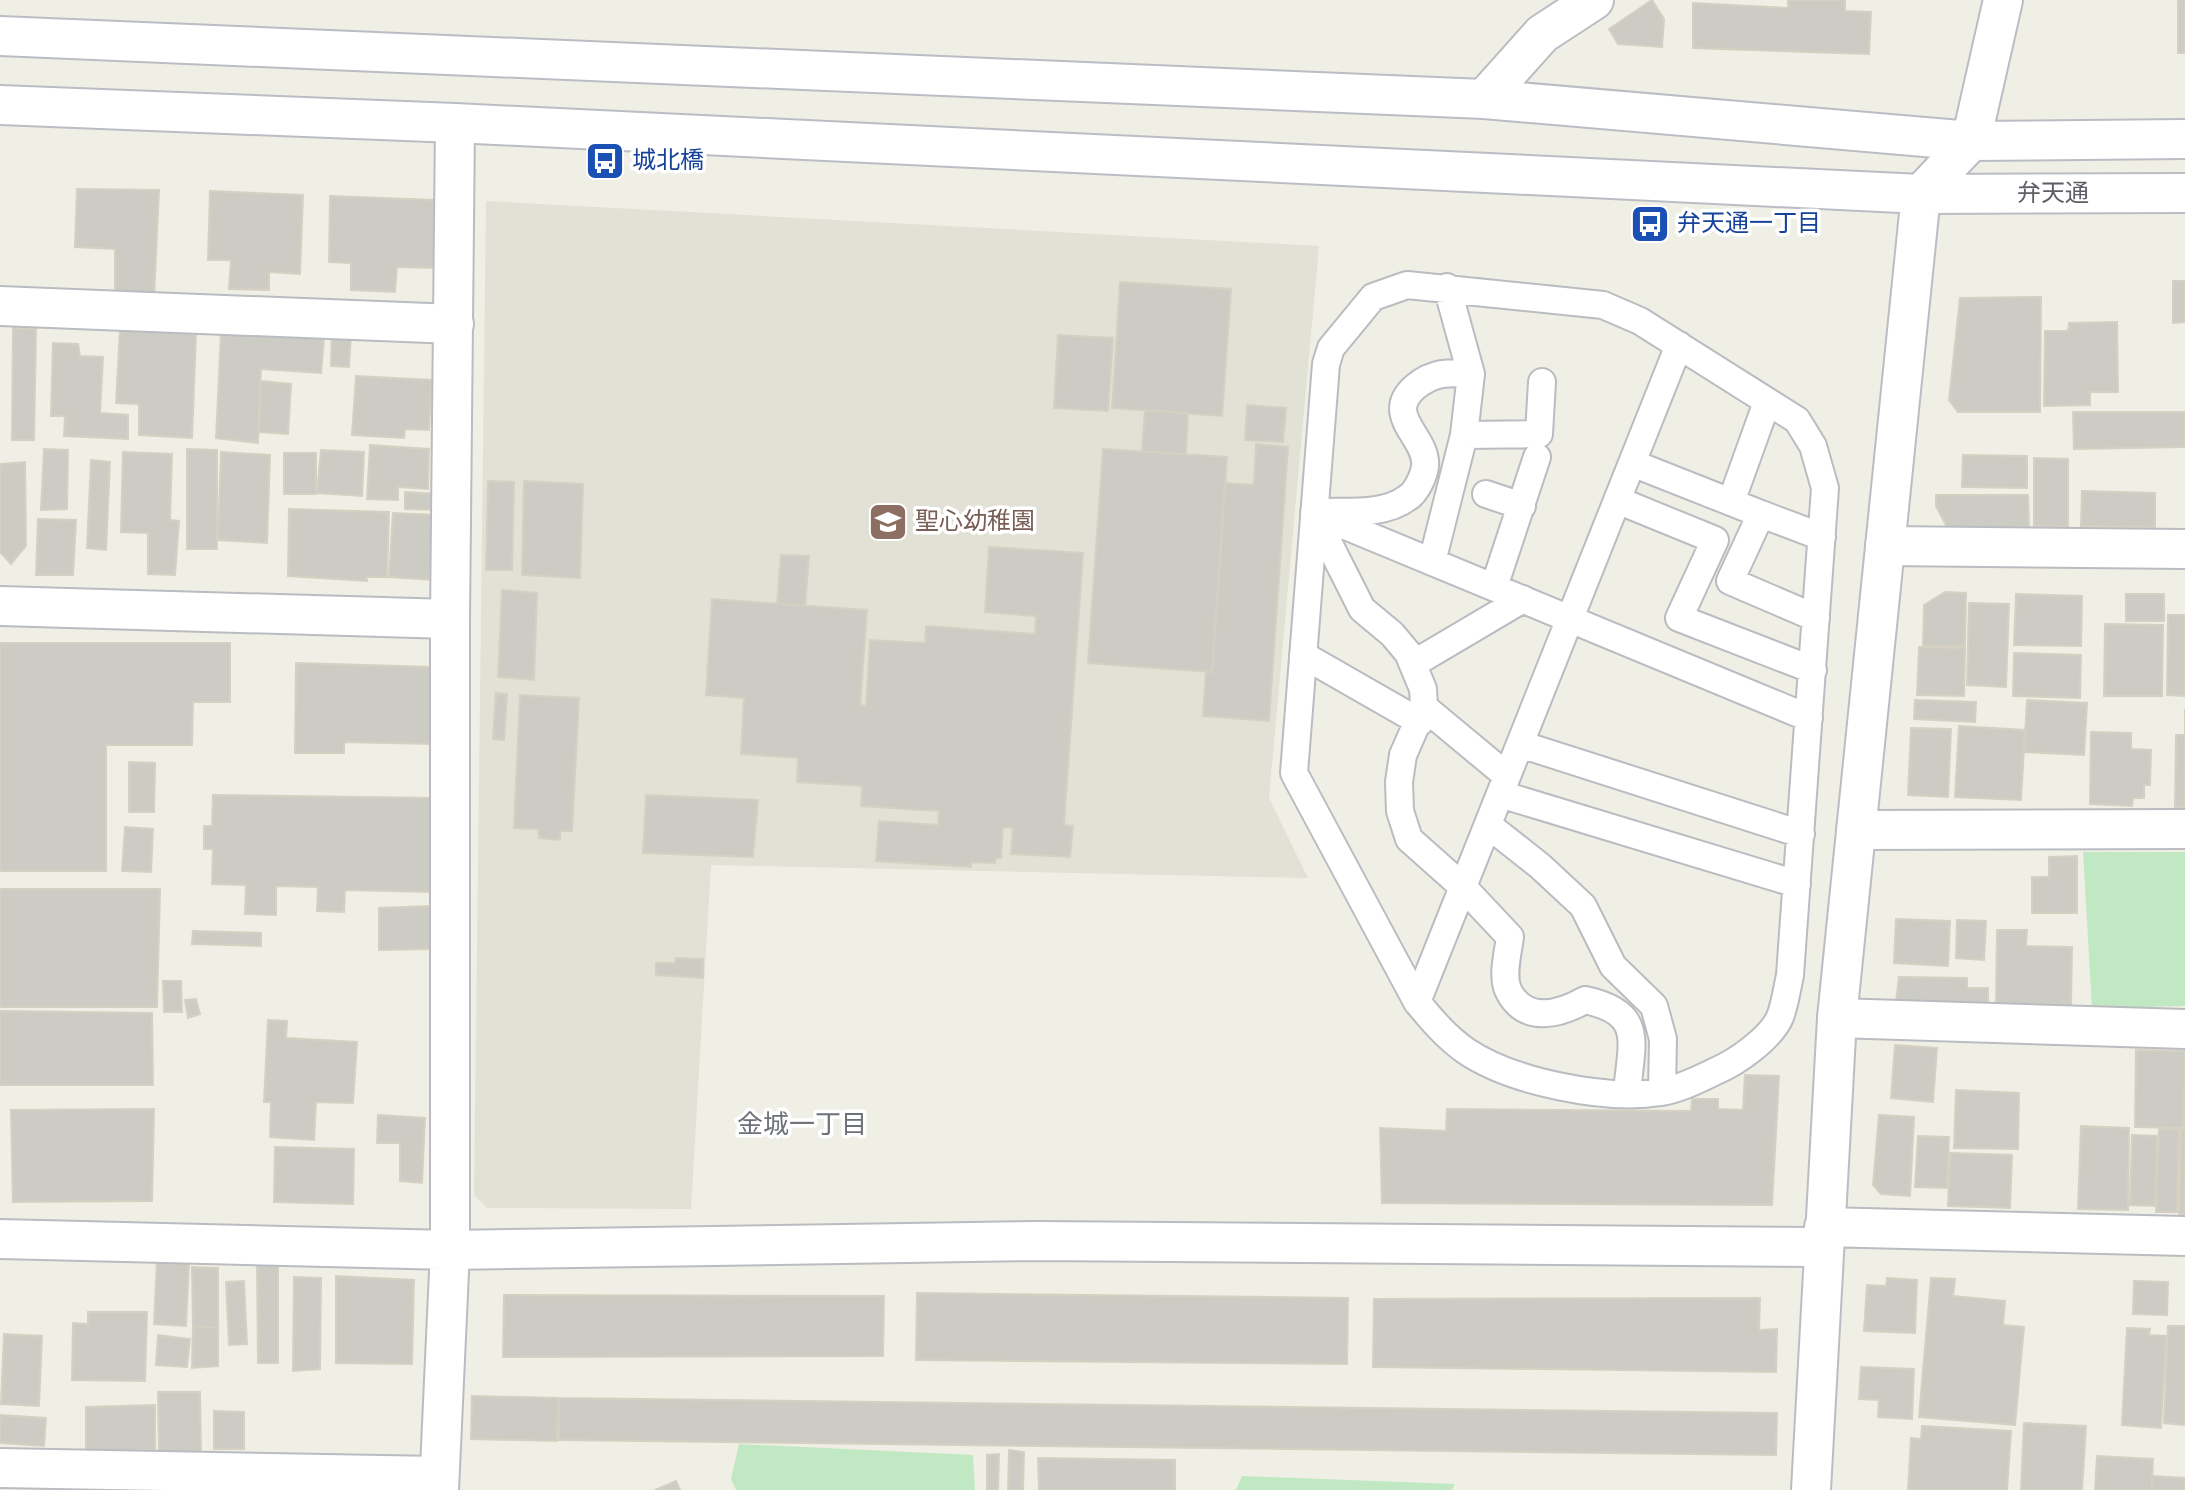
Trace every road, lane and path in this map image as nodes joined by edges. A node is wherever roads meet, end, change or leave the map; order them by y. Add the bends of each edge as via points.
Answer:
1 (1594, 0) edge
2 (2003, 0) edge
3 (0, 36) edge
4 (1484, 99) junction
5 (0, 105) edge
6 (455, 123) junction
7 (2185, 139) edge
8 (1971, 141) junction
9 (2185, 193) edge
10 (1921, 194) junction
11 (1447, 287) junction
12 (0, 306) edge
13 (454, 324) junction
14 (1679, 345) junction
15 (1471, 374) junction
16 (1542, 382) dead end
17 (1767, 402) junction
18 (1464, 435) junction
19 (1537, 457) dead end
20 (1632, 463) junction
21 (1486, 494) dead end
22 (1617, 500) junction
23 (1731, 502) junction
24 (1522, 506) junction
25 (1314, 513) junction
26 (1761, 514) junction
27 (1822, 537) junction
28 (1885, 546) junction
29 (2185, 549) edge
30 (1432, 562) junction
31 (1494, 587) junction
32 (1523, 599) junction
33 (0, 607) edge
34 (1816, 618) junction
35 (450, 619) junction
36 (1570, 619) junction
37 (1303, 655) junction
38 (1413, 664) junction
39 (1812, 670) junction
40 (1422, 715) junction
41 (1809, 718) junction
42 (1520, 744) junction
43 (1503, 785) junction
44 (1488, 825) junction
45 (2185, 829) edge
46 (1856, 830) junction
47 (1801, 834) junction
48 (1797, 884) junction
49 (1464, 887) junction
50 (1417, 1002) junction
51 (1837, 1018) junction
52 (2185, 1029) edge
53 (1662, 1092) junction
54 (1627, 1093) junction
55 (2185, 1236) edge
56 (1824, 1237) junction
57 (0, 1239) edge
58 (450, 1250) junction
59 (0, 1468) edge
60 (439, 1483) edge
61 (1811, 1490) edge

1 - 4 street via 1542,34
2 - 8 street
3 - 4 street
4 - 8 street
5 - 6 street, 弁天通
6 - 10 street, 弁天通
6 - 13 street
7 - 8 street
8 - 10 street
9 - 10 street, 弁天通
10 - 28 street
11 - 14 lane via 1603,305
11 - 15 lane
11 - 25 lane via 1407,285 1373,298 1331,348 1322,392
12 - 13 street
13 - 35 street
14 - 17 lane
14 - 20 lane
15 - 18 lane
15 - 25 lane via 1433,375 1411,391 1403,407 1406,425 1425,465 1408,498 1385,509
16 - 18 lane via 1539,434
17 - 23 lane
17 - 27 lane via 1797,420 1813,446 1825,488
18 - 30 lane
19 - 24 lane
20 - 22 lane
20 - 23 lane
21 - 24 lane
22 - 36 lane
22 - 39 lane via 1715,540 1679,618
23 - 26 lane
24 - 31 lane
25 - 30 lane
25 - 37 lane
25 - 38 lane via 1362,609 1392,634
26 - 27 lane
26 - 34 lane via 1730,581
27 - 34 lane
28 - 29 street
28 - 46 street
30 - 31 lane
31 - 32 lane
32 - 36 lane
32 - 38 lane
33 - 35 street
34 - 39 lane
35 - 58 street
36 - 41 lane
36 - 42 lane
37 - 40 lane
37 - 50 lane via 1294,773
38 - 40 lane via 1423,689
39 - 41 lane
40 - 43 lane
40 - 49 lane via 1403,755 1400,811 1409,839
41 - 47 lane
42 - 43 lane
42 - 47 lane
43 - 44 lane
43 - 48 lane
44 - 49 lane
44 - 53 lane via 1583,906 1614,966 1654,1006 1663,1039
45 - 46 street
46 - 51 street
47 - 48 lane
48 - 53 lane via 1790,975 1780,1018 1752,1049 1727,1066
49 - 50 lane
49 - 54 lane via 1510,937 1508,991 1525,1010 1564,1012 1586,1000 1624,1015 1632,1035
50 - 54 lane via 1458,1045 1498,1067 1533,1080
51 - 52 street
51 - 56 street
53 - 54 lane
55 - 56 street
56 - 58 street
56 - 61 street
57 - 58 street
58 - 60 street
59 - 60 street

